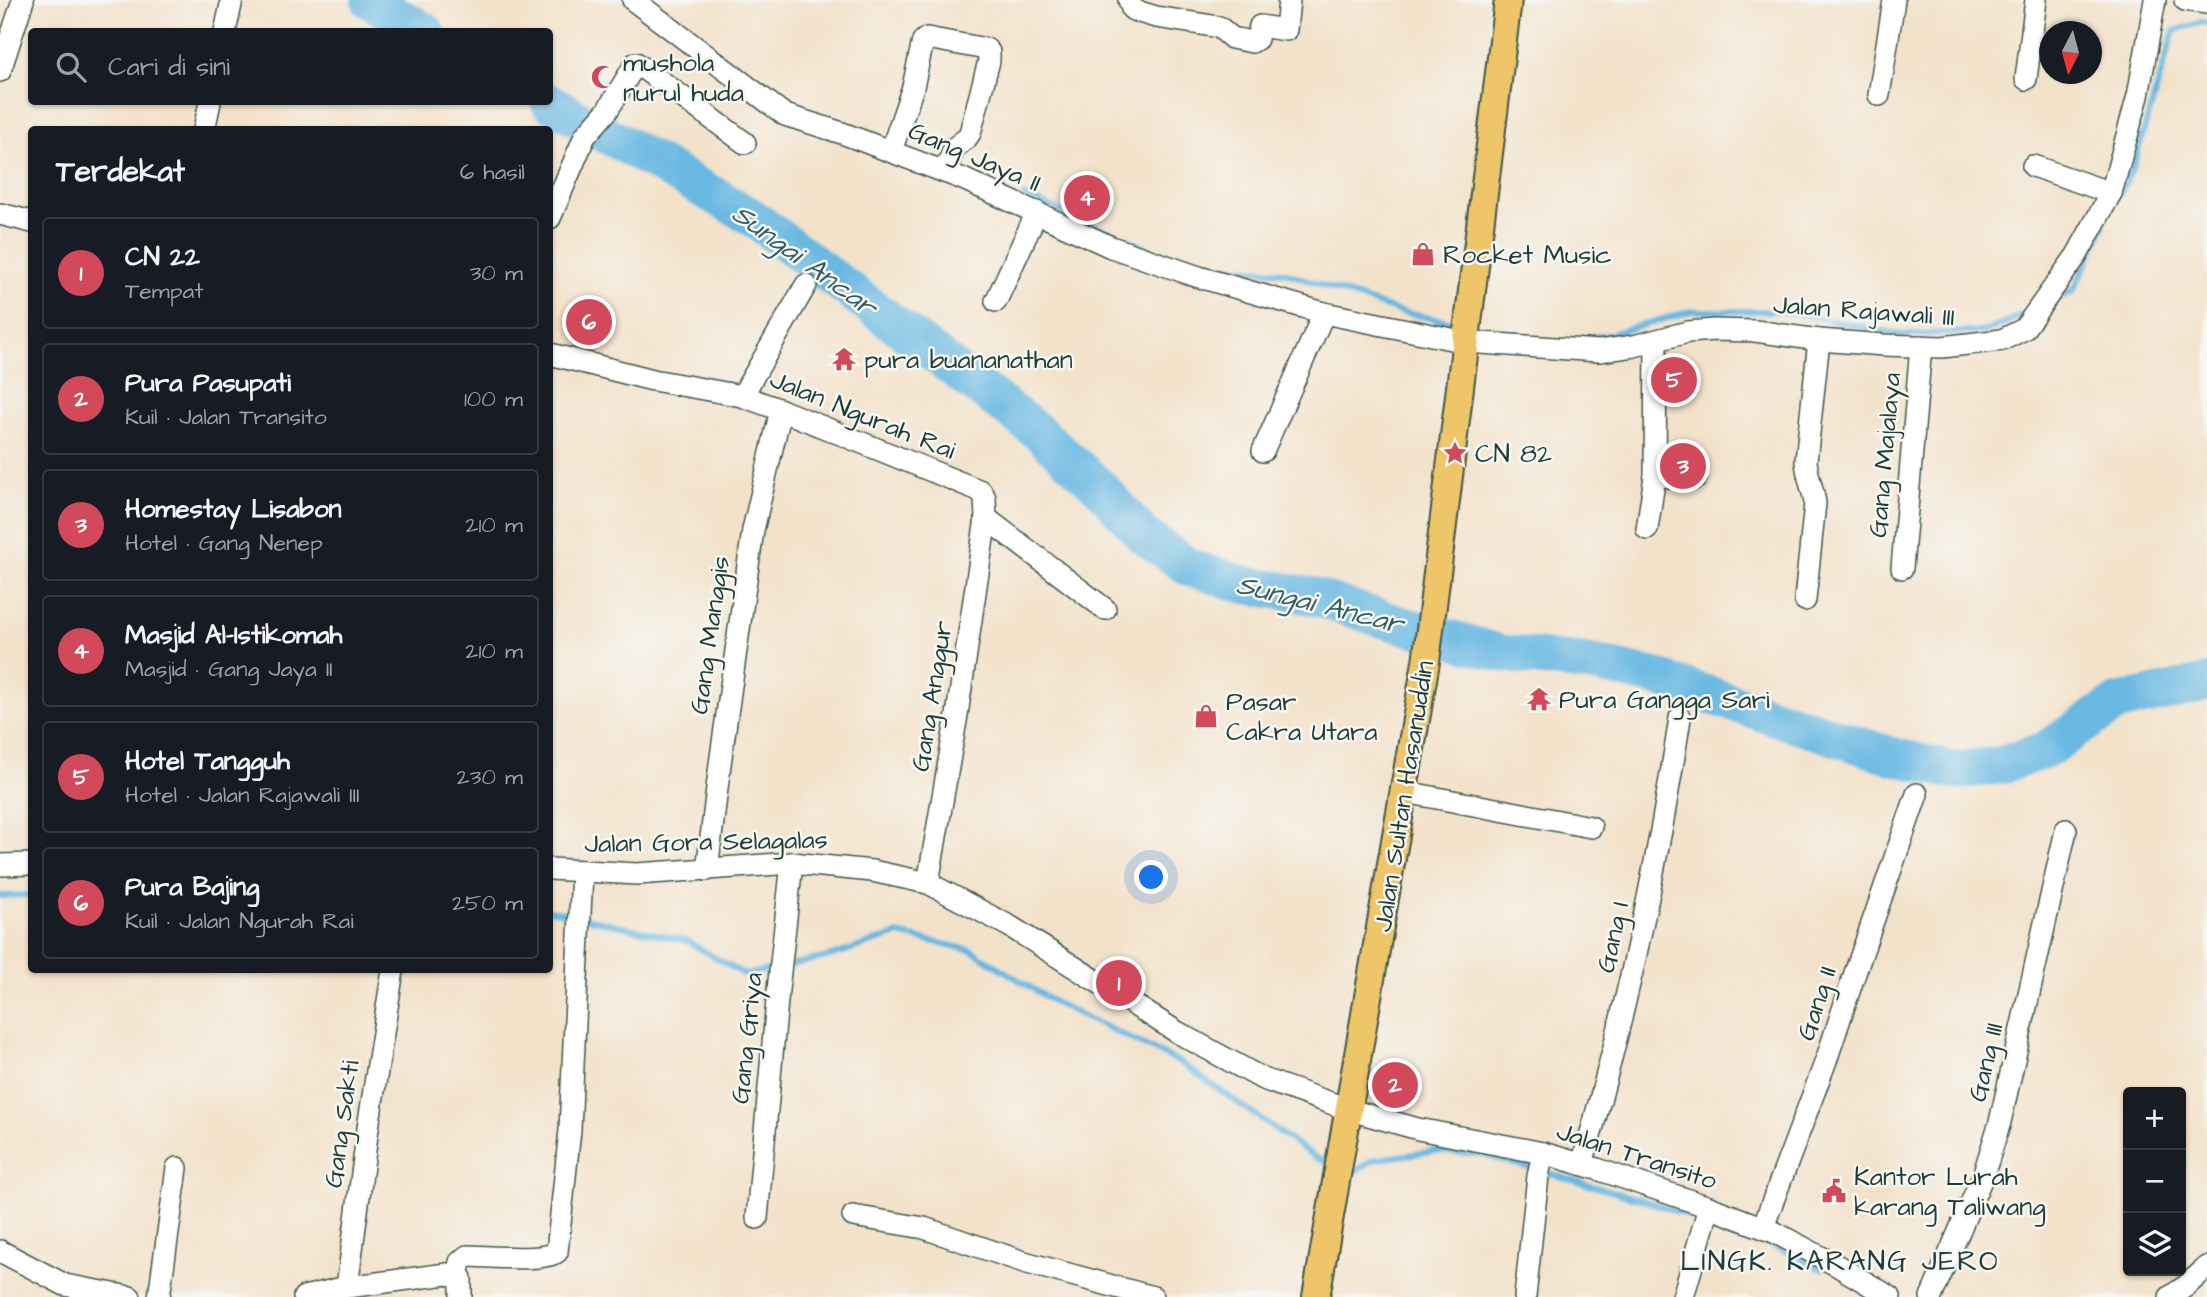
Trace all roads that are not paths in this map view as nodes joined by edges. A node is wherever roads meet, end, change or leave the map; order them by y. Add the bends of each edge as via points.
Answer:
1 (23, 0) edge
2 (232, 0) edge
3 (1129, 0) edge
4 (1289, 0) edge
5 (1508, 0) edge
6 (1894, 0) edge
7 (2036, 0) edge
8 (2155, 0) edge
9 (2185, 0) edge
10 (639, 4) edge
11 (2207, 4) edge
12 (226, 28) edge
13 (0, 71) edge
14 (2026, 79) dead end
15 (1879, 95) dead end
16 (209, 105) edge
17 (205, 126) edge
18 (745, 143) dead end
19 (894, 143) junction
20 (2033, 166) dead end
21 (946, 171) junction
22 (2110, 194) junction
23 (553, 211) edge
24 (1037, 212) junction
25 (0, 214) edge
26 (28, 221) edge
27 (806, 285) dead end
28 (996, 300) dead end
29 (1324, 313) junction
30 (1466, 337) junction
31 (1819, 340) junction
32 (1656, 341) junction
33 (1921, 346) junction
34 (553, 355) edge
35 (742, 396) junction
36 (781, 410) junction
37 (1263, 451) dead end
38 (1655, 476) junction
39 (1696, 478) dead end
40 (986, 518) junction
41 (1647, 529) dead end
42 (1902, 568) dead end
43 (1805, 600) dead end
44 (1105, 609) dead end
45 (1680, 718) dead end
46 (1405, 792) junction
47 (1917, 794) dead end
48 (1591, 827) dead end
49 (2066, 830) dead end
50 (792, 863) junction
51 (28, 864) edge
52 (0, 865) edge
53 (553, 869) edge
54 (707, 870) junction
55 (582, 871) junction
56 (928, 883) junction
57 (393, 973) edge
58 (1350, 1110) junction
59 (1541, 1162) junction
60 (1582, 1164) junction
61 (177, 1168) dead end
62 (853, 1216) dead end
63 (757, 1218) dead end
64 (1705, 1218) junction
65 (1762, 1227) junction
66 (0, 1251) edge
67 (2207, 1267) edge
68 (457, 1275) junction
69 (347, 1287) junction
70 (65, 1291) edge
71 (1876, 1293) edge
72 (2171, 1296) edge
73 (130, 1297) edge
74 (159, 1297) edge
75 (304, 1297) edge
76 (461, 1297) edge
77 (1153, 1297) edge
78 (1316, 1297) edge
79 (1525, 1297) edge
80 (1683, 1297) edge
81 (1931, 1297) edge

1 - 13 street
2 - 12 street
3 - 4 street via 1136,11 1219,27 1232,38 1252,42 1260,26 1286,30
5 - 30 main road, Jalan Sultan Hasanuddin
6 - 15 street
7 - 14 street
8 - 22 street, Jalan Rajawali III via 2138,96
9 - 11 street
10 - 19 street, Gang Jaya II via 785,116
16 - 17 street
18 - 23 street via 636,63 607,111 585,136
19 - 21 street, Gang Jaya II
19 - 21 street via 924,39 986,49 989,61 970,133 954,148
20 - 22 street
21 - 24 street, Gang Jaya II
22 - 33 street, Jalan Rajawali III via 2077,256 2024,328 2002,340
24 - 28 street
24 - 29 street, Gang Jaya II via 1135,256
25 - 26 street
27 - 35 street
29 - 30 street, Gang Jaya II
29 - 37 street
30 - 32 street, Jalan Rajawali III via 1599,351
30 - 46 main road, Jalan Sultan Hasanuddin via 1437,584
31 - 32 street, Jalan Rajawali III via 1715,330
31 - 33 street, Jalan Rajawali III
31 - 43 street via 1806,461 1815,503
32 - 38 street
33 - 42 street, Gang Majalaya
34 - 35 street, Jalan Ngurah Rai
35 - 36 street, Jalan Ngurah Rai
36 - 40 street, Jalan Ngurah Rai via 981,491
36 - 54 street, Gang Manggis via 753,530
38 - 39 street
38 - 41 street
40 - 44 street
40 - 56 street, Gang Anggur
45 - 60 street, Gang I via 1632,976
46 - 48 street
46 - 58 main road, Jalan Sultan Hasanuddin
47 - 65 street, Gang II via 1827,1059
49 - 81 street, Gang III via 2000,1122
50 - 54 street, Jalan Gora Selagalas
50 - 56 street, Jalan Gora Selagalas via 872,871
50 - 63 street, Gang Griya
51 - 52 street
53 - 55 street, Jalan Gora Selagalas
54 - 55 street, Jalan Gora Selagalas
55 - 68 street via 570,1130 557,1252 542,1257 467,1256
56 - 58 street, Jalan Gora Selagalas via 1011,927 1177,1032 1263,1079
57 - 69 street, Gang Sakti
58 - 59 street, Jalan Transito
58 - 78 main road, Jalan Sultan Hasanuddin
59 - 60 street, Jalan Transito
59 - 79 street
60 - 64 street, Jalan Transito
61 - 74 street
62 - 77 street via 924,1228 1024,1262
64 - 65 street, Jalan Transito
64 - 80 street
65 - 71 street, Jalan Transito via 1806,1248
66 - 70 street
67 - 72 street
68 - 69 street
68 - 76 street via 463,1281
69 - 75 street
70 - 73 street

